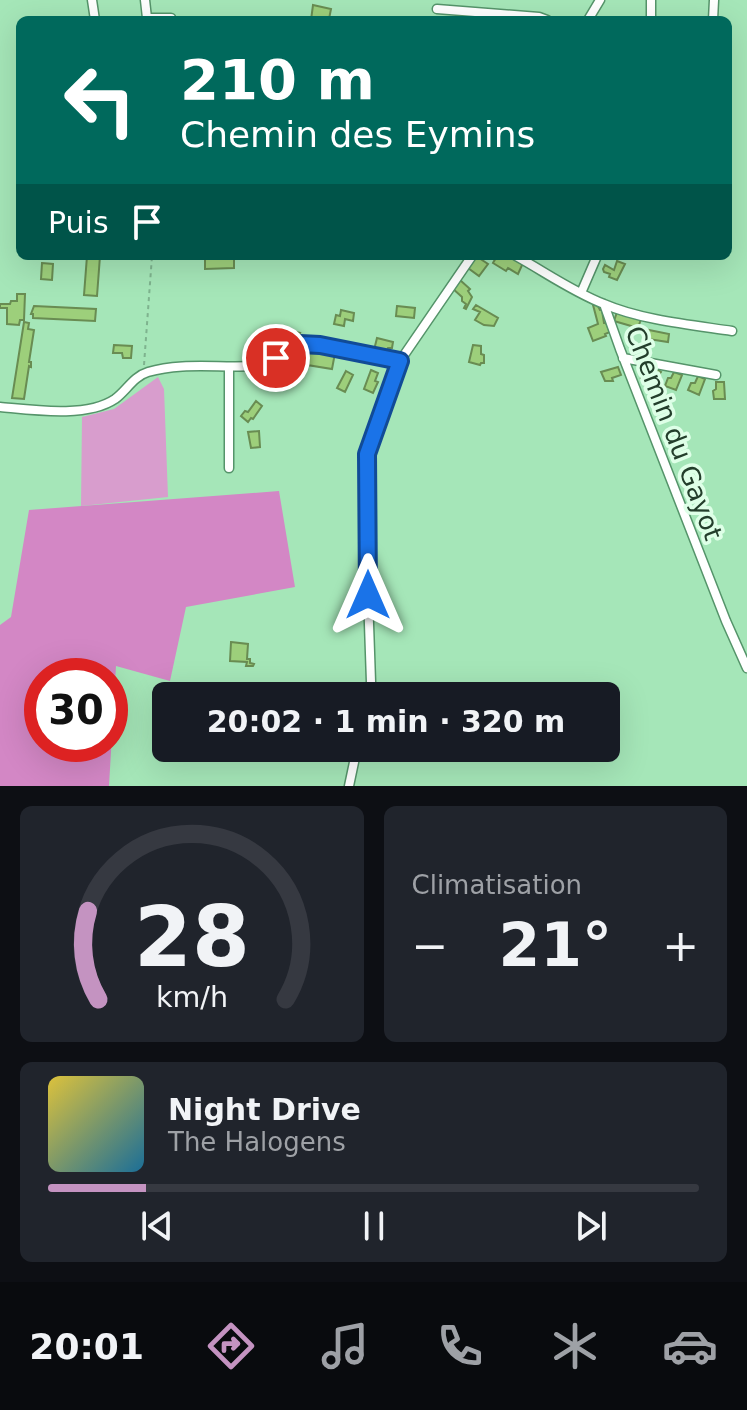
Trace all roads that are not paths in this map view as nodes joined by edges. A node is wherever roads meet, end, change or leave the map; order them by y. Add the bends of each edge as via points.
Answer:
1 (437, 9) dead end
2 (526, 16) edge
3 (469, 260) edge
4 (523, 260) edge
5 (595, 260) edge
6 (581, 293) junction
7 (604, 304) junction
8 (732, 331) dead end
9 (623, 358) junction
10 (400, 361) junction
11 (229, 367) junction
12 (716, 375) dead end
13 (0, 407) edge
14 (229, 468) dead end
15 (747, 668) edge
16 (371, 682) edge
17 (354, 762) edge
18 (349, 786) edge

1 - 2 street
3 - 10 street
4 - 6 street, Chemin du Gayot
5 - 6 street
6 - 7 street, Chemin du Gayot
7 - 8 street
7 - 9 street, Chemin du Gayot
9 - 12 street
9 - 15 street, Chemin du Gayot
10 - 11 street via 300,344 257,366
10 - 16 street via 367,454
11 - 13 street via 143,374 115,399 79,411
11 - 14 street
17 - 18 street

